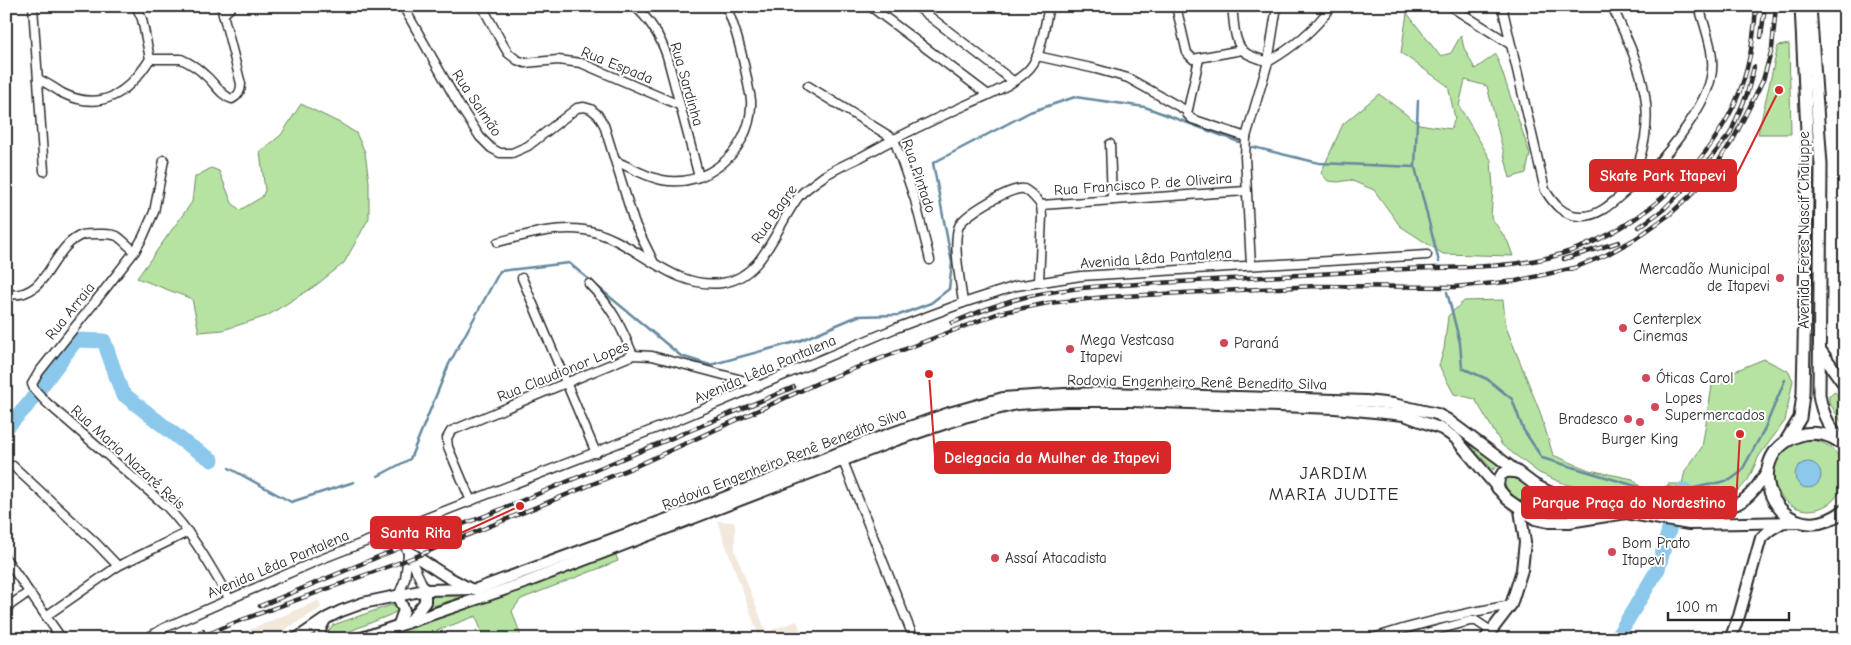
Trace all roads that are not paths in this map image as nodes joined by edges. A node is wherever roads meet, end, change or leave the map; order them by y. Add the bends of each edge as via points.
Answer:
1 (33, 6) edge
2 (136, 6) edge
3 (221, 6) edge
4 (232, 6) edge
5 (403, 6) edge
6 (482, 6) edge
7 (634, 6) edge
8 (726, 6) edge
9 (870, 6) edge
10 (916, 6) edge
11 (1049, 6) edge
12 (1176, 6) edge
13 (1232, 6) edge
14 (1277, 6) edge
15 (1332, 6) edge
16 (1450, 6) edge
17 (1502, 6) edge
18 (1612, 6) edge
19 (1699, 6) edge
20 (1801, 6) edge
21 (1810, 6) edge
22 (223, 15) junction
23 (1510, 44) junction
24 (1242, 50) junction
25 (1037, 56) junction
26 (150, 59) junction
27 (1199, 59) junction
28 (1268, 62) junction
29 (38, 79) junction
30 (1013, 81) junction
31 (808, 86) dead end
32 (987, 94) junction
33 (679, 105) junction
34 (1187, 111) junction
35 (1246, 137) junction
36 (894, 139) junction
37 (1110, 144) dead end
38 (164, 160) dead end
39 (616, 161) junction
40 (44, 171) dead end
41 (699, 177) junction
42 (1628, 188) junction
43 (1246, 192) junction
44 (1112, 200) junction
45 (1041, 205) junction
46 (498, 242) dead end
47 (135, 251) junction
48 (1427, 255) dead end
49 (930, 260) dead end
50 (655, 265) junction
51 (1250, 265) junction
52 (522, 278) dead end
53 (1039, 281) junction
54 (589, 284) dead end
55 (6, 294) edge
56 (963, 303) junction
57 (1819, 349) junction
58 (633, 355) junction
59 (567, 384) junction
60 (1845, 385) edge
61 (761, 386) junction
62 (34, 389) joint
63 (1786, 440) junction
64 (1845, 446) edge
65 (596, 453) junction
66 (843, 461) junction
67 (13, 466) dead end
68 (1768, 471) junction
69 (1520, 473) junction
70 (1498, 489) junction
71 (1570, 498) junction
72 (471, 501) junction
73 (1520, 510) junction
74 (1845, 510) edge
75 (1839, 517) edge
76 (1569, 522) junction
77 (1784, 522) junction
78 (1799, 522) junction
79 (398, 529) junction
80 (188, 532) junction
81 (408, 551) junction
82 (6, 559) edge
83 (118, 566) junction
84 (1845, 568) edge
85 (470, 589) junction
86 (425, 590) junction
87 (29, 592) junction
88 (1845, 593) edge
89 (398, 597) junction
90 (230, 600) junction
91 (1511, 605) junction
92 (6, 608) edge
93 (46, 616) junction
94 (328, 618) junction
95 (410, 621) junction
96 (399, 624) junction
97 (1488, 635) edge
98 (376, 636) edge
99 (62, 639) edge
100 (146, 639) edge
101 (296, 639) edge
102 (322, 639) edge
103 (359, 639) edge
104 (914, 639) edge
105 (1370, 639) edge
106 (1404, 639) edge
107 (1730, 639) edge

1 - 29 street
2 - 26 street
3 - 22 street
4 - 22 street
5 - 39 street, Rua Salmão via 459,105 491,148 500,153 512,153 528,146 569,113 584,107 598,115 604,125
6 - 33 street, Rua Espada via 508,53 517,60 525,63 558,60 581,63
7 - 33 street, Rua Sardinha via 644,14 661,40
8 - 41 street via 734,24 752,105 744,139 734,153 716,169
9 - 32 street
10 - 30 street
11 - 25 street, Rua Bagre
12 - 27 street via 1188,54
13 - 24 street
14 - 28 street
15 - 28 street via 1303,39
16 - 23 street
17 - 23 street
18 - 42 street via 1635,58 1647,98 1646,136
19 - 42 street via 1712,62 1707,90 1662,159
20 - 63 highway, Avenida Feres Nascif Chaluppe via 1808,145 1803,394 1800,418
21 - 57 highway, Avenida Feres Nascif Chaluppe via 1822,165
22 - 26 street via 241,84 237,96 226,98 193,64 181,59
23 - 42 street via 1541,176 1552,200 1569,215 1590,215 1602,211
24 - 27 street
24 - 28 street
25 - 30 street, Rua Bagre via 1033,66
25 - 34 street via 1128,78
26 - 29 street via 130,86 98,101 79,99
27 - 34 street
28 - 35 street
29 - 40 street
30 - 32 street, Rua Bagre
31 - 36 street, Rua Pintado
32 - 36 street, Rua Bagre
33 - 41 street, Rua Sardinha
34 - 35 street via 1192,119
35 - 43 street
36 - 49 street, Rua Pintado via 915,200
36 - 50 street, Rua Bagre via 825,175 800,195 756,264 742,276 724,283 704,284
37 - 44 street
38 - 47 street, Rua Arraia via 154,212
39 - 41 street via 662,180 678,182
39 - 50 street, Rua Salmão via 634,222
43 - 44 street, Rua Francisco P. de Oliveira
43 - 51 street
44 - 45 street, Rua Francisco P. de Oliveira
45 - 53 street
45 - 56 street via 1024,189 1015,189 959,224 957,250
46 - 50 street, Rua Bagre via 540,232 585,230 610,238
47 - 55 street via 116,236 83,235 61,252 46,277 28,292
47 - 62 street, Rua Arraia via 39,372 32,384
48 - 51 street, Avenida Lêda Pantalena
51 - 53 street, Avenida Lêda Pantalena
52 - 59 street
53 - 56 street, Avenida Lêda Pantalena
54 - 58 street via 614,312
56 - 61 street, Avenida Lêda Pantalena
57 - 60 highway
57 - 64 highway, Avenida Feres Nascif Chaluppe via 1821,408 1830,427
58 - 59 street, Rua Claudionor Lopes
58 - 61 street, Rua Claudionor Lopes via 673,360
59 - 65 street
59 - 72 street, Rua Claudionor Lopes via 451,432 447,438 448,447
61 - 65 street, Avenida Lêda Pantalena
62 - 80 street, Rua Maria Nazaré Reis via 166,506
63 - 64 highway via 1812,433 1824,434
63 - 68 highway, Avenida Feres Nascif Chaluppe via 1771,459
65 - 72 street, Avenida Lêda Pantalena
66 - 70 main road, Rodovia Engenheiro Renê Benedito Silva via 964,417 1017,404 1131,401 1257,405 1384,412 1424,421 1456,438
66 - 95 main road, Rodovia Engenheiro Renê Benedito Silva via 524,583
66 - 104 street
67 - 83 street
68 - 71 main road, Rodovia Engenheiro Renê Benedito Silva via 1756,489 1738,504 1712,510 1686,512 1638,503
68 - 78 highway via 1771,497 1782,512
69 - 70 main road via 1504,473 1498,481
69 - 71 main road, Rodovia Engenheiro Renê Benedito Silva via 1548,491
69 - 85 main road, Rodovia Engenheiro Renê Benedito Silva via 1443,417 1393,404 1108,393 1010,397 949,413 864,443 703,506
70 - 73 main road, Rodovia Engenheiro Renê Benedito Silva
71 - 76 main road via 1577,507
72 - 79 street, Avenida Lêda Pantalena
73 - 76 main road, Rodovia Engenheiro Renê Benedito Silva via 1534,519
73 - 91 main road via 1525,542 1522,570
74 - 75 highway
75 - 78 highway via 1822,522
76 - 77 main road, Rodovia Engenheiro Renê Benedito Silva via 1626,513 1689,524
77 - 78 main road, Rodovia Engenheiro Renê Benedito Silva
77 - 107 main road via 1761,538 1740,616
79 - 81 street
79 - 90 street, Avenida Lêda Pantalena
80 - 83 street
80 - 90 street, Rua Maria Nazaré Reis
81 - 85 main road
81 - 86 street
81 - 89 street via 406,579
82 - 87 street
83 - 93 street
84 - 88 street
85 - 86 main road, Rodovia Engenheiro Renê Benedito Silva
86 - 89 main road, Rodovia Engenheiro Renê Benedito Silva
86 - 95 main road via 425,602
87 - 92 street
87 - 93 street
89 - 94 main road, Rodovia Engenheiro Renê Benedito Silva via 363,603
89 - 96 main road via 404,610
90 - 100 street, Avenida Lêda Pantalena
91 - 97 main road
91 - 105 street
93 - 99 street
94 - 101 main road, Rodovia Engenheiro Renê Benedito Silva
94 - 102 main road via 320,628
95 - 96 main road, Rodovia Engenheiro Renê Benedito Silva
96 - 98 main road, Rodovia Engenheiro Renê Benedito Silva
97 - 106 street via 1481,623 1470,621
98 - 103 main road, Rodovia Engenheiro Renê Benedito Silva

